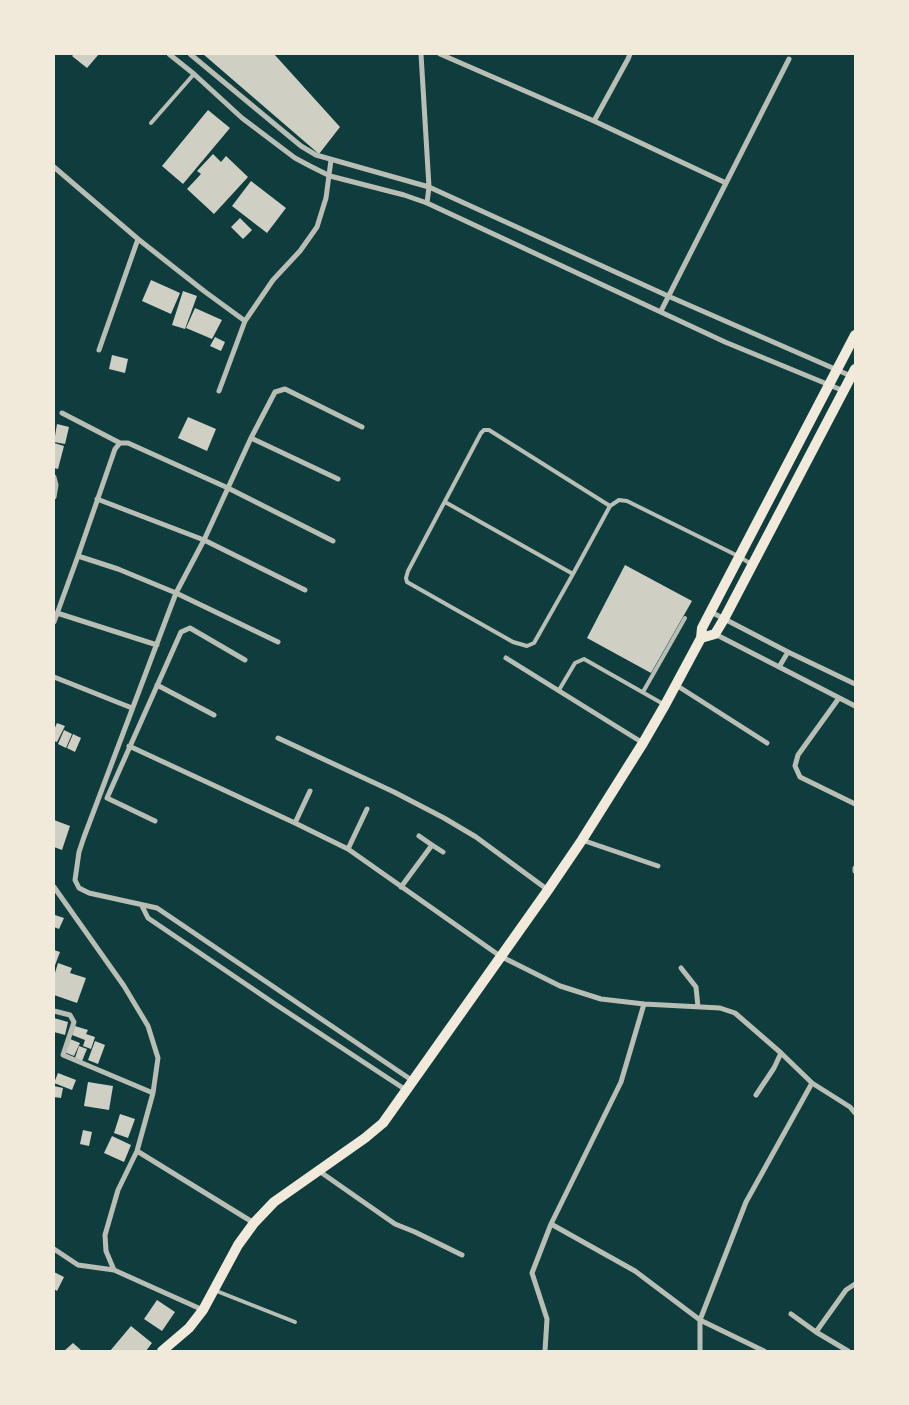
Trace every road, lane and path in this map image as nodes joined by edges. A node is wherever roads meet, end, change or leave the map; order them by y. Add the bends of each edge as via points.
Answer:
1 (169, 54) edge
2 (190, 54) edge
3 (420, 54) edge
4 (440, 54) edge
5 (630, 54) edge
6 (789, 59) dead end
7 (202, 65) junction
8 (194, 74) junction
9 (594, 121) junction
10 (151, 122) dead end
11 (331, 160) junction
12 (54, 167) edge
13 (330, 176) junction
14 (726, 183) junction
15 (429, 187) junction
16 (427, 203) junction
17 (138, 238) junction
18 (668, 296) junction
19 (661, 311) junction
20 (245, 321) junction
21 (855, 336) edge
22 (99, 350) dead end
23 (837, 370) junction
24 (853, 373) edge
25 (830, 385) junction
26 (220, 391) dead end
27 (844, 391) junction
28 (62, 413) dead end
29 (362, 427) dead end
30 (251, 438) junction
31 (120, 444) junction
32 (54, 477) edge
33 (338, 479) dead end
34 (228, 488) junction
35 (54, 497) edge
36 (97, 499) junction
37 (445, 502) junction
38 (610, 506) junction
39 (204, 540) junction
40 (332, 541) dead end
41 (78, 556) junction
42 (740, 556) junction
43 (753, 566) junction
44 (573, 574) junction
45 (305, 590) dead end
46 (176, 592) junction
47 (711, 612) junction
48 (57, 613) junction
49 (685, 618) dead end
50 (724, 619) junction
51 (54, 622) edge
52 (702, 633) junction
53 (715, 634) junction
54 (278, 642) dead end
55 (157, 645) junction
56 (788, 652) junction
57 (506, 658) dead end
58 (245, 660) dead end
59 (779, 667) junction
60 (54, 677) edge
61 (855, 684) edge
62 (158, 685) junction
63 (676, 685) junction
64 (559, 690) junction
65 (643, 692) junction
66 (839, 698) junction
67 (665, 705) junction
68 (855, 706) edge
69 (132, 708) junction
70 (214, 715) dead end
71 (278, 738) dead end
72 (643, 743) junction
73 (767, 744) dead end
74 (129, 746) junction
75 (310, 791) dead end
76 (855, 804) edge
77 (367, 809) dead end
78 (155, 821) dead end
79 (295, 823) junction
80 (419, 836) dead end
81 (582, 840) junction
82 (432, 845) junction
83 (348, 849) junction
84 (443, 852) dead end
85 (658, 866) dead end
86 (54, 887) edge
87 (401, 887) junction
88 (548, 890) junction
89 (142, 906) junction
90 (172, 918) junction
91 (165, 930) junction
92 (500, 956) junction
93 (681, 968) dead end
94 (282, 993) junction
95 (275, 1004) junction
96 (644, 1004) junction
97 (698, 1008) junction
98 (54, 1011) edge
99 (781, 1052) junction
100 (413, 1081) junction
101 (812, 1083) junction
102 (406, 1090) junction
103 (153, 1093) junction
104 (756, 1095) dead end
105 (855, 1112) edge
106 (137, 1151) junction
107 (319, 1170) junction
108 (254, 1223) junction
109 (552, 1224) junction
110 (54, 1249) edge
111 (462, 1255) dead end
112 (114, 1270) junction
113 (855, 1284) edge
114 (214, 1290) junction
115 (202, 1310) junction
116 (791, 1314) dead end
117 (700, 1320) junction
118 (295, 1322) dead end
119 (816, 1332) junction
120 (162, 1351) edge
121 (545, 1351) edge
122 (700, 1351) edge
123 (764, 1351) edge
124 (848, 1351) edge

1 - 8 street
2 - 7 street
3 - 15 street
4 - 9 street
5 - 9 street
6 - 14 street
7 - 8 street
7 - 11 street via 301,146
8 - 10 lane
8 - 13 street via 242,118 295,158
9 - 14 street
11 - 13 street
11 - 15 street
12 - 17 street
13 - 16 street
13 - 20 street via 317,227 273,280
14 - 18 street
15 - 16 street
15 - 18 street
16 - 19 street
17 - 20 street
17 - 22 street
18 - 19 street
18 - 23 street
19 - 25 street via 725,342
20 - 26 street
21 - 23 main road
23 - 24 street
23 - 25 main road
24 - 27 main road
25 - 27 street
25 - 42 main road
27 - 43 main road
28 - 31 street
29 - 30 street via 285,389 275,392
30 - 33 street
30 - 34 street
31 - 34 street via 128,444
31 - 36 street via 115,449
32 - 35 street
34 - 39 street
34 - 40 street
36 - 39 street
36 - 41 street
37 - 38 lane via 481,432 489,430
37 - 44 lane
37 - 44 lane via 406,578 513,642 527,646 534,643
38 - 42 lane via 619,500 627,501
38 - 44 lane
39 - 45 street
39 - 46 street
41 - 46 street
41 - 48 street
42 - 43 lane
42 - 47 main road
43 - 50 main road
46 - 54 street
46 - 55 street
47 - 50 street
47 - 52 main road
48 - 51 street
48 - 55 street
49 - 65 lane
50 - 53 main road
50 - 56 street
52 - 53 main road
52 - 63 main road
53 - 59 street
55 - 69 street
56 - 59 street
56 - 61 street
57 - 64 street
58 - 62 street via 190,628 181,632
59 - 66 street
60 - 69 street
62 - 70 street
62 - 74 street
63 - 67 main road
63 - 73 street
64 - 65 lane via 575,664 584,659
64 - 72 street
65 - 67 lane
66 - 68 street
66 - 76 street via 798,755 796,766 800,777
67 - 72 main road
69 - 89 street via 79,852 75,880 79,888 89,893
71 - 88 street via 444,818 476,837
72 - 81 main road
74 - 78 street via 107,798
74 - 79 street
75 - 79 street
77 - 83 street
79 - 83 street
80 - 82 street
81 - 85 street
81 - 88 main road
82 - 84 street
82 - 87 street
83 - 87 street
86 - 103 street via 124,986 148,1026 158,1058
87 - 92 street
88 - 92 main road
89 - 90 street via 157,908
89 - 91 street via 148,918
90 - 91 street
90 - 94 street
91 - 95 street
92 - 96 street via 560,986 601,999
92 - 100 main road
93 - 97 street via 696,987
94 - 95 street
94 - 100 street
95 - 102 street
96 - 97 street
96 - 109 street via 621,1082
97 - 99 street via 720,1008 734,1013
98 - 103 street via 70,1015 74,1022 63,1055
99 - 101 street
99 - 104 street
100 - 102 main road
101 - 105 street
101 - 117 street via 746,1202
102 - 107 main road via 383,1123
103 - 106 street
106 - 108 street
106 - 112 street via 118,1190 105,1235 106,1251
107 - 108 main road via 274,1202
107 - 111 street via 395,1224
108 - 114 main road
109 - 117 street via 636,1271
109 - 121 street via 532,1273 547,1319
110 - 112 street via 78,1265
112 - 115 street
113 - 119 street via 846,1290
114 - 115 main road
114 - 118 lane
115 - 120 main road via 188,1328
116 - 119 street
117 - 122 street
117 - 123 street
119 - 124 street

